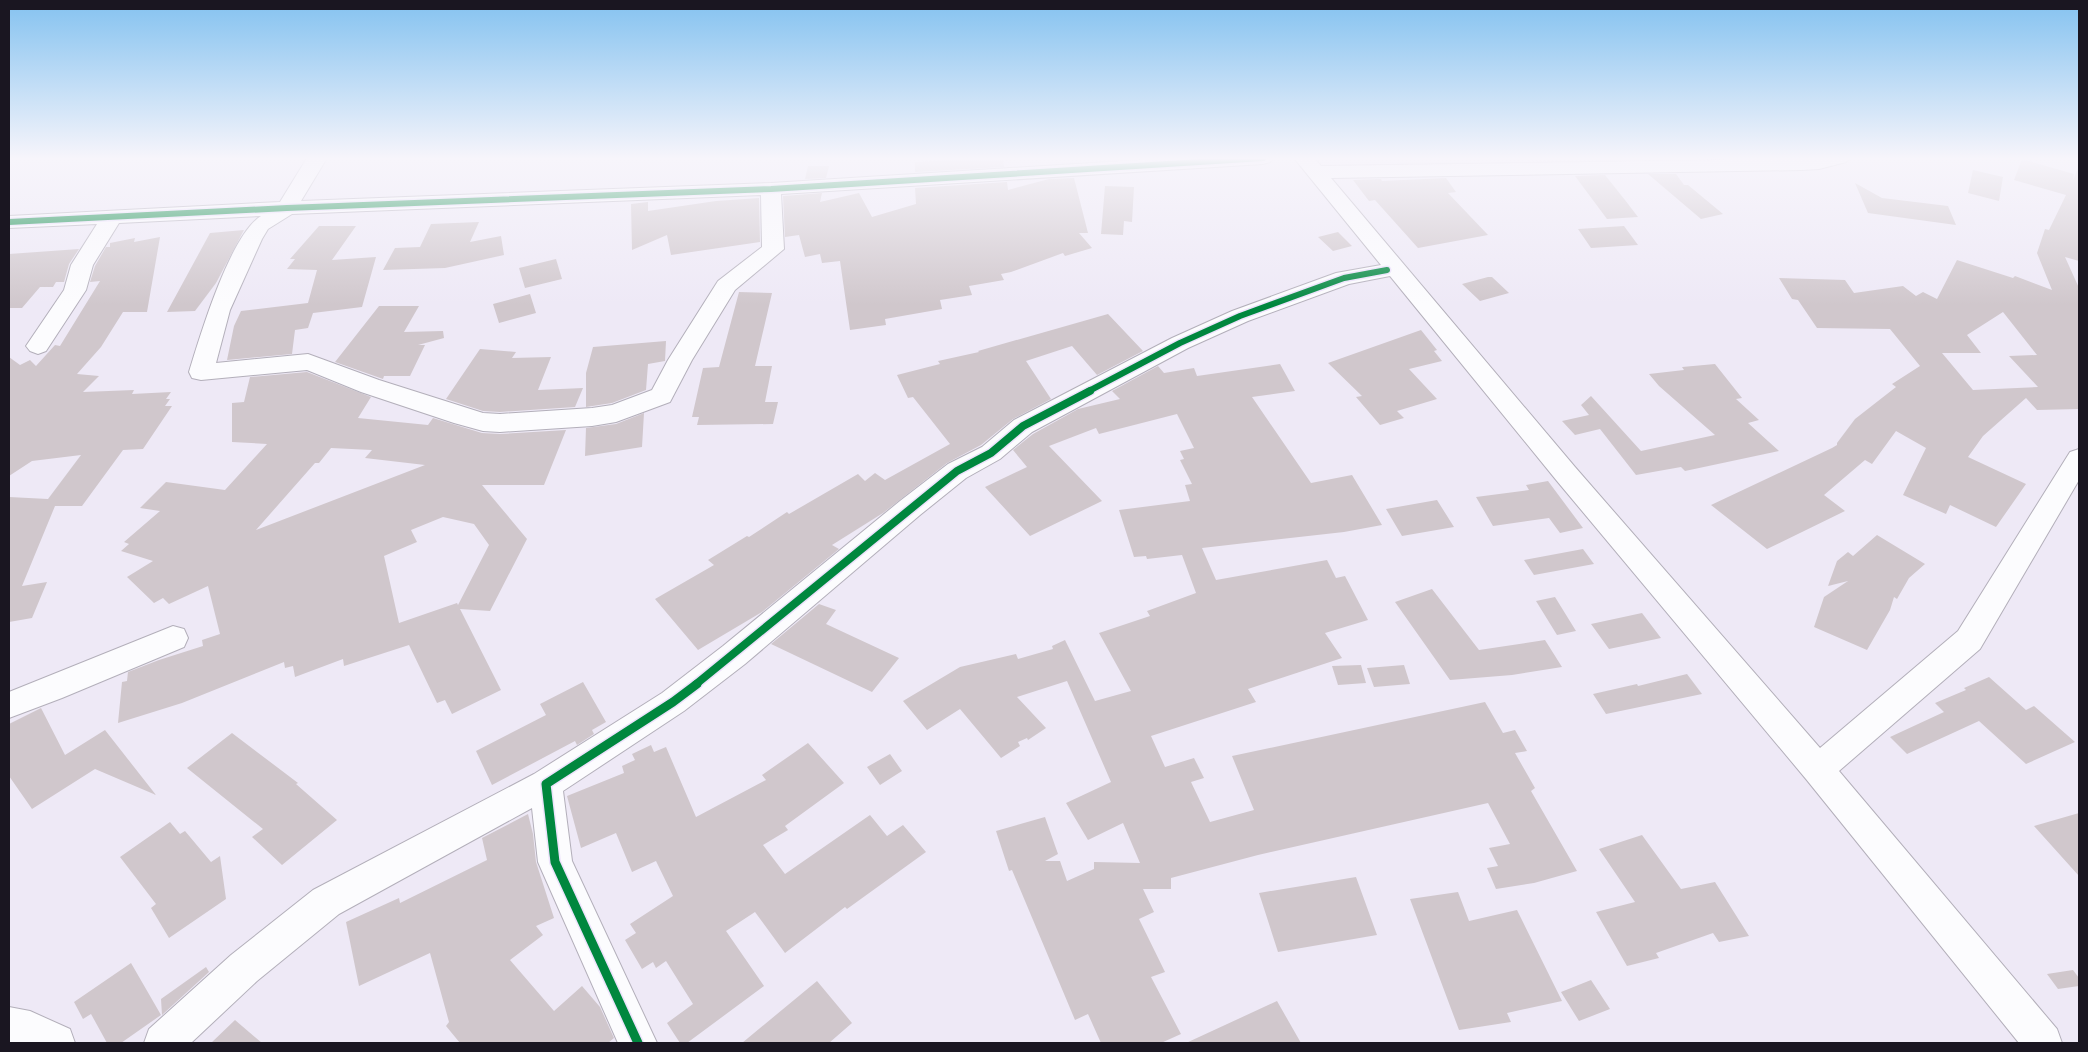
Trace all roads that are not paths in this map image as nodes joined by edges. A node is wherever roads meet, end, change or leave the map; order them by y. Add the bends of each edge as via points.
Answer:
1 (310, 207) edge
2 (772, 207) edge
3 (1329, 207) edge
4 (1345, 207) edge
5 (287, 208) junction
6 (112, 217) junction
7 (9, 222) edge
8 (1387, 270) junction
9 (38, 346) dead end
10 (2079, 458) edge
11 (173, 638) dead end
12 (9, 705) edge
13 (1818, 769) junction
14 (546, 784) junction
15 (9, 1026) edge
16 (56, 1043) edge
17 (164, 1043) edge
18 (638, 1043) edge
19 (2022, 1043) edge
20 (2043, 1043) edge

1 - 5 street
2 - 5 street via 773,249 726,286 661,396 616,413 500,423 463,417 308,362 201,372 219,310 250,239 260,225
3 - 8 street
4 - 13 street via 1572,481
5 - 6 street
6 - 7 street
6 - 9 street via 82,265 75,290
8 - 14 street via 1344,278 1240,316 1180,343 1023,426 992,453 957,471 910,508 673,702
8 - 19 street
10 - 13 street via 1969,640
11 - 12 street
13 - 20 street
14 - 17 street via 326,902 244,968
14 - 18 street via 555,862
15 - 16 street via 30,1030

